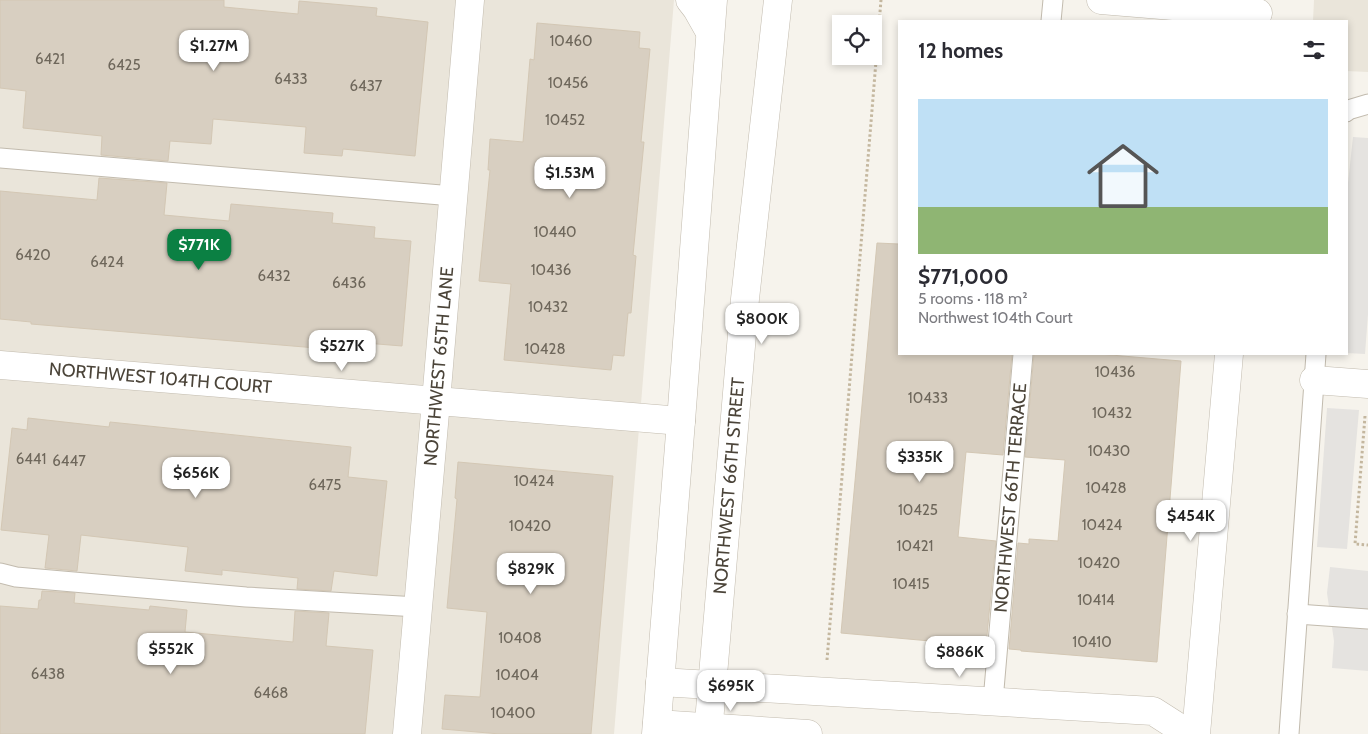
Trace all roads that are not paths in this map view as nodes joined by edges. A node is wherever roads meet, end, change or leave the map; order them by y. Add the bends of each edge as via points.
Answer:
1 (470, 0) edge
2 (690, 0) edge
3 (713, 0) edge
4 (778, 0) edge
5 (1053, 0) edge
6 (1101, 0) edge
7 (1258, 11) edge
8 (1051, 20) edge
9 (710, 32) junction
10 (1368, 104) edge
11 (1348, 110) edge
12 (0, 158) edge
13 (452, 196) junction
14 (1023, 355) edge
15 (1229, 355) edge
16 (0, 365) edge
17 (1315, 367) edge
18 (1368, 384) edge
19 (436, 401) junction
20 (681, 421) junction
21 (0, 573) edge
22 (418, 607) junction
23 (1297, 614) junction
24 (1368, 619) edge
25 (660, 682) junction
26 (712, 686) junction
27 (993, 702) junction
28 (656, 729) edge
29 (708, 731) edge
30 (407, 734) edge
31 (808, 734) edge
32 (1189, 734) edge
33 (1196, 734) edge
34 (1289, 734) edge

1 - 13 street, NORTHWEST 65TH LANE
2 - 9 street
3 - 9 street
4 - 26 street, NORTHWEST 66TH STREET via 745,299
5 - 8 lane
6 - 7 street
9 - 20 street
10 - 11 lane
12 - 13 lane
13 - 19 street, NORTHWEST 65TH LANE
14 - 27 lane, NORTHWEST 66TH TERRACE
15 - 33 street
16 - 19 street, NORTHWEST 104TH COURT
17 - 18 street
17 - 23 lane
19 - 20 street, NORTHWEST 104TH COURT
19 - 22 street, NORTHWEST 65TH LANE
20 - 25 street
21 - 22 lane via 246,597
22 - 30 street, NORTHWEST 65TH LANE
23 - 24 lane
23 - 34 lane
25 - 26 street
25 - 28 street
26 - 27 street
26 - 29 street, NORTHWEST 66TH STREET
27 - 32 street via 1153,712
28 - 29 street
29 - 31 street

